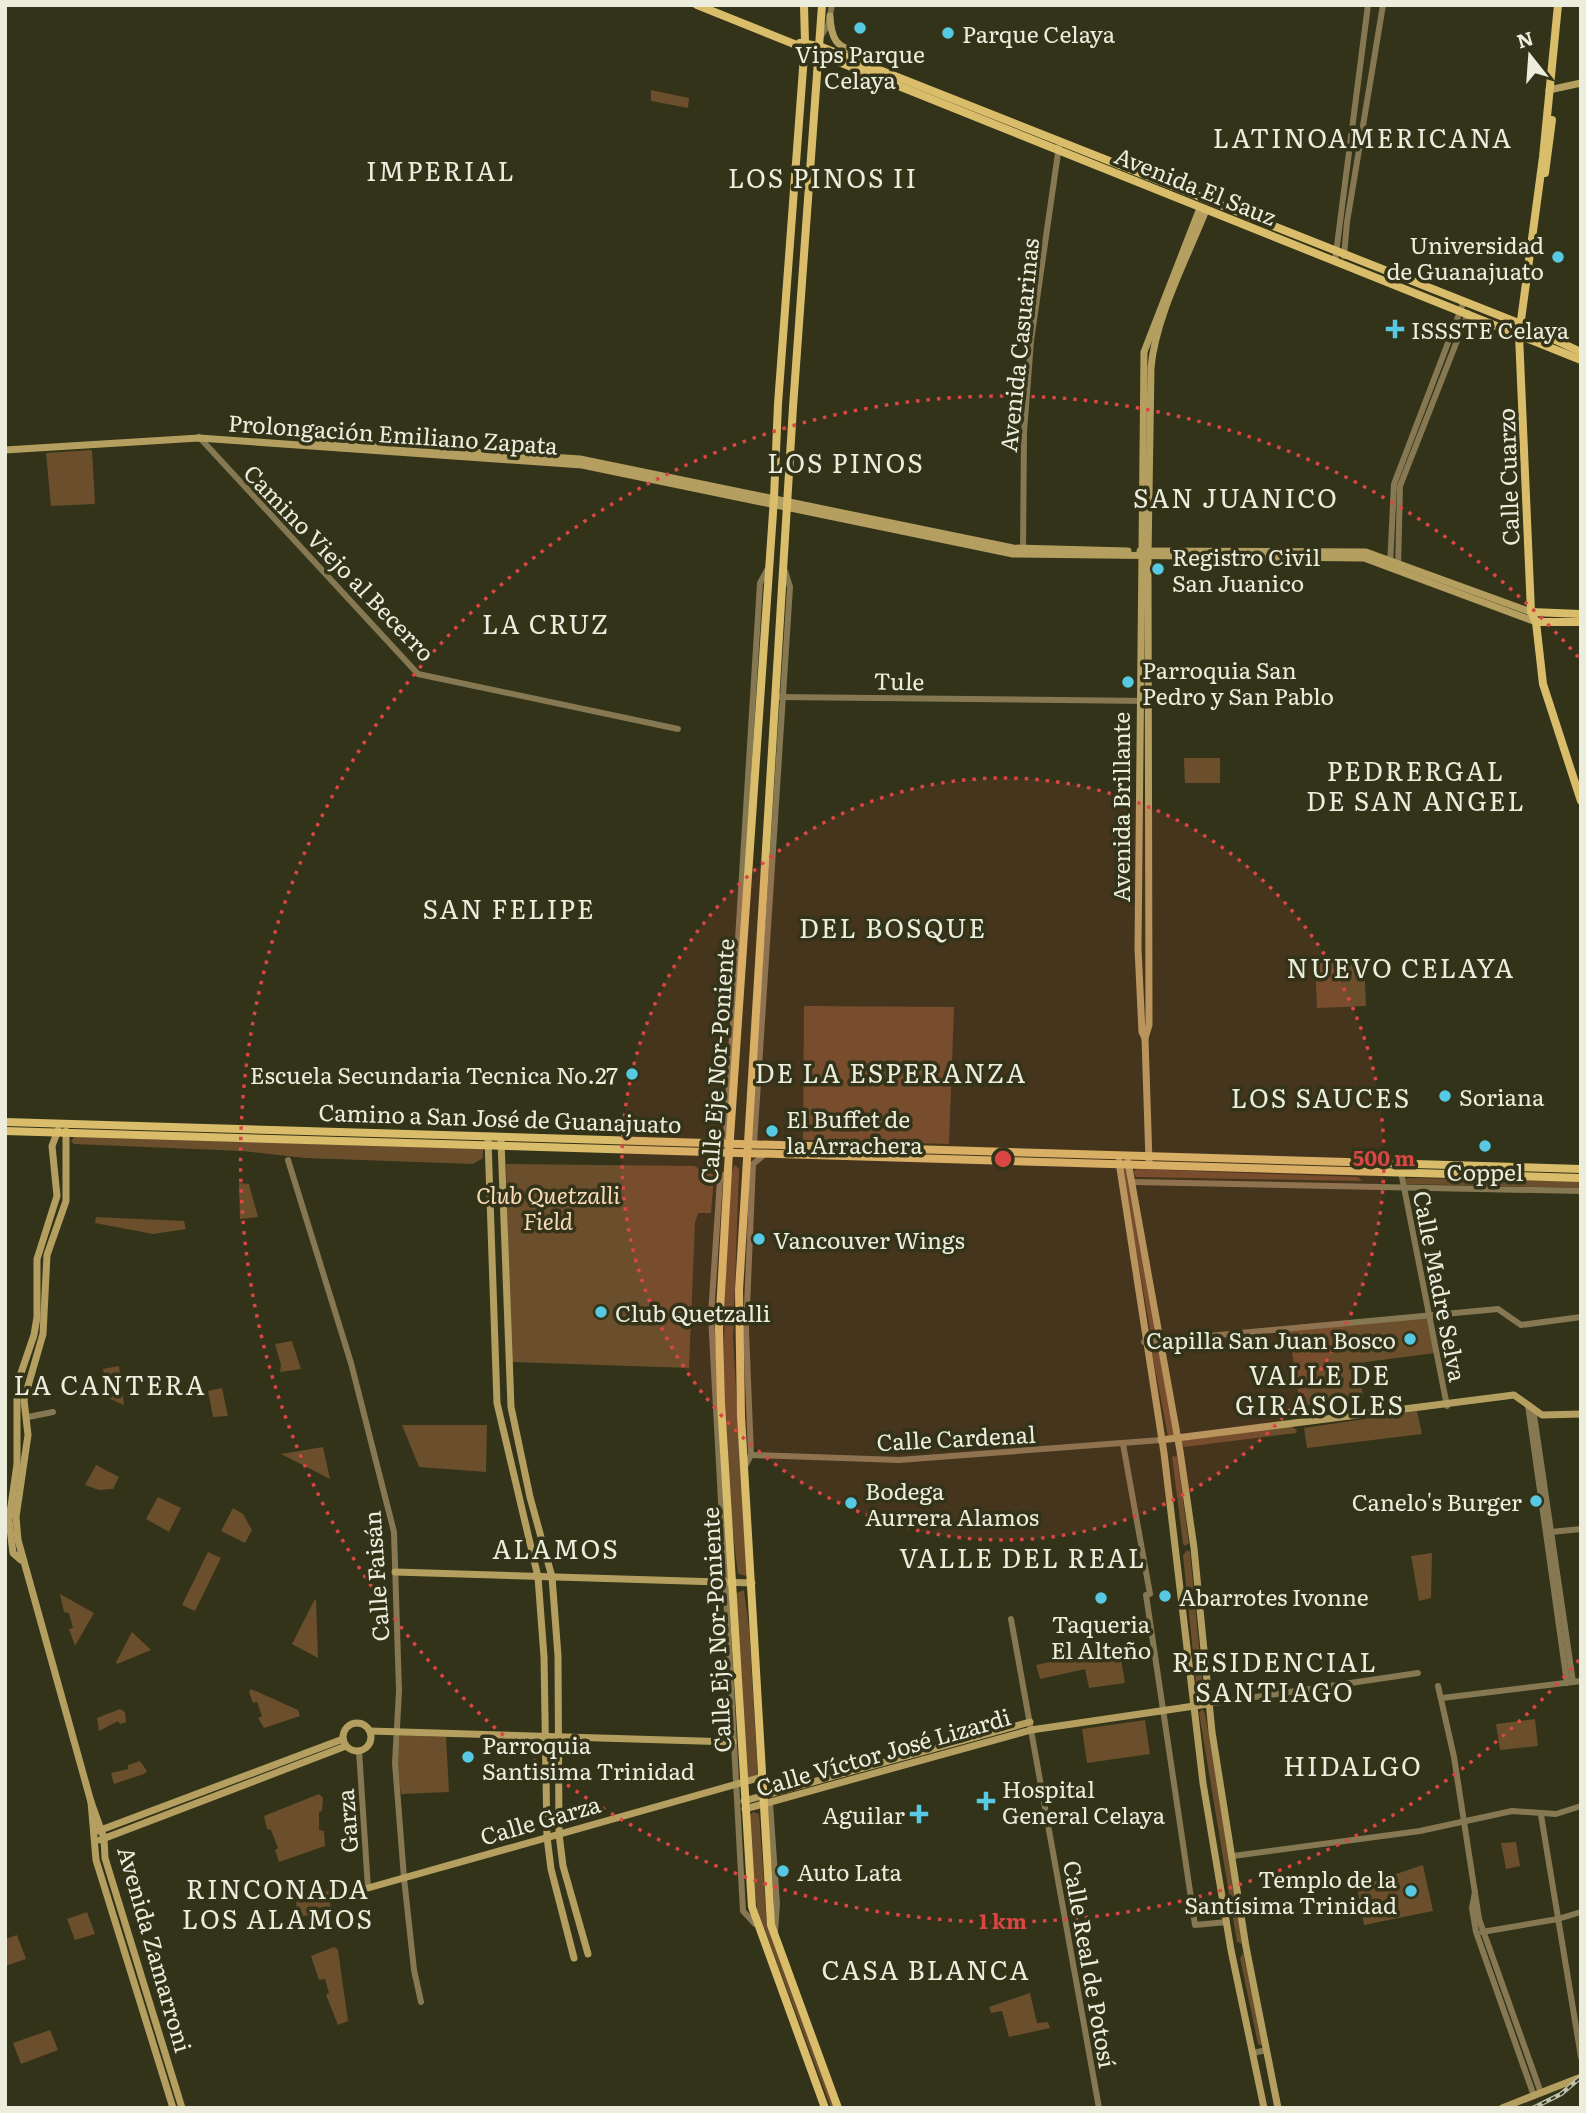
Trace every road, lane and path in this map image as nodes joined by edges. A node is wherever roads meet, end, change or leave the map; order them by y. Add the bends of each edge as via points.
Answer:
1 (696, 5) edge
2 (804, 5) edge
3 (822, 5) edge
4 (832, 5) edge
5 (1368, 5) edge
6 (1383, 5) edge
7 (1560, 5) edge
8 (830, 16) junction
9 (803, 31) junction
10 (787, 39) junction
11 (802, 45) junction
12 (819, 46) junction
13 (867, 64) junction
14 (889, 77) junction
15 (1581, 83) edge
16 (1551, 90) junction
17 (964, 101) junction
18 (960, 111) junction
19 (1059, 139) junction
20 (1059, 151) junction
21 (796, 176) junction
22 (808, 202) junction
23 (1203, 209) junction
24 (794, 210) junction
25 (806, 242) junction
26 (1340, 251) junction
27 (1339, 263) junction
28 (1466, 307) junction
29 (1522, 325) junction
30 (784, 334) junction
31 (799, 336) junction
32 (1521, 337) junction
33 (783, 351) junction
34 (1581, 352) edge
35 (797, 353) junction
36 (1581, 360) edge
37 (199, 437) junction
38 (5, 447) edge
39 (774, 502) junction
40 (788, 505) junction
41 (1023, 552) junction
42 (1145, 553) junction
43 (1395, 565) junction
44 (769, 566) junction
45 (785, 568) junction
46 (1531, 612) junction
47 (1581, 614) edge
48 (1536, 622) junction
49 (1581, 622) edge
50 (1543, 684) junction
51 (1532, 687) dead end
52 (780, 697) junction
53 (1144, 701) junction
54 (678, 729) dead end
55 (1581, 801) edge
56 (5, 1122) edge
57 (63, 1123) junction
58 (5, 1131) edge
59 (56, 1132) junction
60 (66, 1133) junction
61 (488, 1140) junction
62 (500, 1141) junction
63 (725, 1143) junction
64 (751, 1143) junction
65 (729, 1153) junction
66 (746, 1153) junction
67 (765, 1154) junction
68 (1149, 1155) junction
69 (1123, 1159) junction
70 (54, 1160) junction
71 (65, 1160) junction
72 (288, 1160) dead end
73 (1149, 1165) junction
74 (1580, 1170) edge
75 (1401, 1172) junction
76 (1132, 1182) junction
77 (1404, 1186) junction
78 (1581, 1191) edge
79 (1430, 1315) junction
80 (1581, 1317) edge
81 (1161, 1340) junction
82 (1144, 1342) junction
83 (1447, 1404) junction
84 (1531, 1410) junction
85 (53, 1412) dead end
86 (1581, 1416) edge
87 (28, 1417) junction
88 (1178, 1438) junction
89 (1161, 1440) junction
90 (1123, 1444) junction
91 (751, 1455) junction
92 (744, 1468) junction
93 (1581, 1529) edge
94 (1551, 1532) junction
95 (21, 1561) junction
96 (395, 1572) junction
97 (538, 1577) junction
98 (552, 1577) junction
99 (728, 1583) junction
100 (752, 1583) junction
101 (1011, 1619) dead end
102 (1418, 1673) dead end
103 (1574, 1682) edge
104 (1438, 1686) dead end
105 (1442, 1698) junction
106 (1208, 1704) junction
107 (1193, 1708) junction
108 (1165, 1712) junction
109 (1030, 1726) junction
110 (398, 1730) junction
111 (370, 1731) junction
112 (559, 1735) junction
113 (545, 1736) junction
114 (344, 1742) junction
115 (733, 1742) junction
116 (359, 1751) junction
117 (762, 1777) junction
118 (739, 1783) junction
119 (765, 1801) junction
120 (744, 1805) junction
121 (1581, 1806) edge
122 (1541, 1815) junction
123 (1464, 1820) junction
124 (98, 1831) junction
125 (559, 1834) junction
126 (547, 1838) junction
127 (100, 1840) junction
128 (1233, 1856) junction
129 (404, 1878) junction
130 (368, 1888) joint
131 (1581, 1912) edge
132 (1558, 1919) junction
133 (1227, 1922) junction
134 (755, 1924) junction
135 (1480, 1932) junction
136 (588, 1954) dead end
137 (573, 1958) dead end
138 (421, 2001) dead end
139 (1266, 2050) junction
140 (1253, 2053) junction
141 (1581, 2057) edge
142 (1581, 2077) edge
143 (1537, 2094) junction
144 (173, 2108) edge
145 (182, 2108) edge
146 (825, 2108) edge
147 (838, 2108) edge
148 (1099, 2108) edge
149 (1264, 2108) edge
150 (1278, 2108) edge
151 (1502, 2108) edge

1 - 10 main road, Avenida El Sauz
2 - 9 main road, Calle Eje Nor-Poniente
3 - 12 main road, Calle Eje Nor-Poniente
4 - 8 street
5 - 26 street
6 - 26 street
7 - 16 main road, Calle Cuarzo
8 - 12 street
8 - 13 main road via 839,47
9 - 10 main road
9 - 11 main road, Calle Eje Nor-Poniente
10 - 11 main road, Avenida El Sauz
11 - 12 main road, Avenida El Sauz
11 - 21 main road, Calle Eje Nor-Poniente
12 - 13 main road, Avenida El Sauz
12 - 14 main road, Avenida El Sauz
12 - 22 main road, Calle Eje Nor-Poniente
13 - 14 main road, Avenida El Sauz
14 - 17 main road, Avenida El Sauz
14 - 18 main road, Avenida El Sauz
15 - 16 main road
16 - 29 main road, Calle Cuarzo via 1549,156
17 - 18 main road
17 - 19 main road, Avenida El Sauz
18 - 20 main road, Avenida El Sauz
19 - 20 street, Avenida Casuarinas
19 - 26 main road, Avenida El Sauz
20 - 23 main road, Avenida El Sauz
20 - 41 street, Avenida Casuarinas via 1030,354
21 - 22 main road via 798,200
21 - 24 main road, Calle Eje Nor-Poniente
22 - 25 main road, Calle Eje Nor-Poniente
23 - 27 main road, Avenida El Sauz
23 - 42 main road, Avenida Brillante via 1144,352
24 - 25 main road via 802,214
24 - 30 main road, Calle Eje Nor-Poniente
25 - 31 main road, Calle Eje Nor-Poniente
26 - 27 street
26 - 28 main road, Avenida El Sauz
27 - 28 main road, Avenida El Sauz
28 - 29 main road, Avenida El Sauz
28 - 32 main road, Avenida El Sauz
28 - 43 street via 1394,484
29 - 32 main road, Calle Cuarzo
29 - 34 main road, Avenida El Sauz
30 - 31 main road
30 - 33 main road, Calle Eje Nor-Poniente
31 - 35 main road, Calle Eje Nor-Poniente
32 - 36 main road, Avenida El Sauz
32 - 46 main road, Calle Cuarzo
33 - 35 main road via 787,348
33 - 39 main road, Calle Eje Nor-Poniente
35 - 40 main road, Calle Eje Nor-Poniente
37 - 38 main road, Prolongación Emiliano Zapata
37 - 39 main road, Prolongación Emiliano Zapata via 582,465
37 - 39 main road, Prolongación Emiliano Zapata via 580,459
37 - 54 street, Camino Viejo al Becerro via 418,674
39 - 40 main road
39 - 44 main road, Calle Eje Nor-Poniente
40 - 41 main road
40 - 45 main road, Calle Eje Nor-Poniente
41 - 42 main road
42 - 43 main road via 1364,558
42 - 53 main road, Avenida Brillante
43 - 46 main road
43 - 48 main road
44 - 45 main road
44 - 63 main road, Calle Eje Nor-Poniente
45 - 52 main road, Calle Eje Nor-Poniente
46 - 47 main road
46 - 48 main road
48 - 49 main road
48 - 50 main road
50 - 51 main road
50 - 55 main road
52 - 53 street, Tule
52 - 64 main road, Calle Eje Nor-Poniente
53 - 68 main road, Avenida Brillante
56 - 57 main road, Camino a San José de Guanajuato
57 - 59 main road
57 - 60 main road
57 - 61 main road, Camino a San José de Guanajuato
58 - 59 main road, Camino a San José de Guanajuato
59 - 60 main road, Camino a San José de Guanajuato
59 - 70 main road
60 - 61 main road, Camino a San José de Guanajuato
60 - 71 main road
61 - 62 main road, Camino a San José de Guanajuato
61 - 97 main road via 497,1403
62 - 63 main road, Camino a San José de Guanajuato
62 - 65 main road, Camino a San José de Guanajuato
62 - 98 main road via 511,1407
63 - 64 main road, Camino a San José de Guanajuato
63 - 65 main road, Calle Eje Nor-Poniente
64 - 66 main road, Calle Eje Nor-Poniente
64 - 69 main road, Camino a San José de Guanajuato
65 - 66 main road, Camino a San José de Guanajuato
65 - 99 main road, Calle Eje Nor-Poniente via 719,1329
66 - 67 main road, Camino a San José de Guanajuato
66 - 92 main road, Calle Eje Nor-Poniente via 739,1290
67 - 69 main road, Camino a San José de Guanajuato
67 - 91 street via 753,1164 747,1292
68 - 69 main road, Camino a San José de Guanajuato
68 - 73 main road, Avenida Brillante
68 - 74 main road, Camino a San José de Guanajuato
69 - 73 main road, Camino a San José de Guanajuato
69 - 76 main road
69 - 82 main road
70 - 71 street
70 - 95 main road via 57,1196 37,1259 36,1326 17,1398 17,1464 9,1520 13,1553
71 - 87 main road via 66,1201 45,1268 45,1319 24,1400
72 - 96 street, Calle Faisán via 386,1493 394,1532
73 - 75 main road, Camino a San José de Guanajuato
74 - 75 main road, Camino a San José de Guanajuato
75 - 77 street, Calle Madre Selva
76 - 77 street
76 - 81 main road
77 - 78 street
77 - 79 street, Calle Madre Selva
79 - 80 street via 1498,1309 1521,1325
79 - 81 street
79 - 83 street, Calle Madre Selva
81 - 82 street
81 - 88 main road
82 - 89 main road
83 - 84 main road via 1514,1395
83 - 88 main road
84 - 86 main road via 1542,1415
84 - 94 street
84 - 103 street
85 - 87 street
87 - 95 main road via 16,1517
88 - 89 main road
88 - 106 main road via 1194,1548
89 - 90 street, Calle Cardenal
89 - 107 main road
90 - 91 street, Calle Cardenal via 899,1460
90 - 108 street
91 - 92 street
92 - 100 main road, Calle Eje Nor-Poniente
93 - 94 street
94 - 103 street
95 - 124 main road, Avenida Zamarroni via 45,1632
96 - 97 main road
96 - 110 street, Calle Faisán
97 - 98 main road
97 - 113 main road
98 - 99 main road
98 - 112 main road
99 - 100 main road
99 - 115 street
99 - 118 main road, Calle Eje Nor-Poniente
100 - 117 main road, Calle Eje Nor-Poniente
101 - 109 street, Calle Real de Potosí
102 - 106 street
103 - 105 street
104 - 105 street
105 - 123 street
106 - 107 main road, Calle Víctor José Lizardi
106 - 128 main road
107 - 108 main road, Calle Víctor José Lizardi
107 - 133 main road
108 - 109 main road, Calle Víctor José Lizardi
108 - 133 street via 1195,1925
109 - 119 main road, Calle Víctor José Lizardi
109 - 148 street, Calle Real de Potosí
110 - 111 main road
110 - 113 main road
110 - 129 street, Calle Faisán via 395,1763
111 - 114 main road via 363,1724 354,1724 346,1729
111 - 116 main road via 370,1744
112 - 113 main road
112 - 115 main road
112 - 125 main road
113 - 126 main road
114 - 116 main road
114 - 124 main road
114 - 127 main road
115 - 118 street
116 - 130 street, Garza
117 - 118 main road, Calle Garza
117 - 119 main road, Calle Eje Nor-Poniente
118 - 120 main road, Calle Eje Nor-Poniente
118 - 125 main road, Calle Garza
118 - 134 street via 743,1911
119 - 120 main road, Calle Víctor José Lizardi
119 - 147 main road, Calle Eje Nor-Poniente via 771,1925
120 - 134 main road, Calle Eje Nor-Poniente
121 - 122 street
122 - 123 street via 1523,1810
122 - 132 street
123 - 128 street via 1420,1831
123 - 135 street
124 - 127 main road, Avenida Zamarroni
125 - 126 main road, Calle Garza
125 - 136 main road via 563,1866
126 - 129 main road, Calle Garza
126 - 137 main road
127 - 144 main road, Avenida Zamarroni via 96,1860
127 - 145 main road, Avenida Zamarroni
128 - 139 main road
129 - 130 main road, Calle Garza
129 - 138 street, Calle Faisán
131 - 132 street
132 - 135 street
132 - 141 street
133 - 140 main road
134 - 146 main road, Calle Eje Nor-Poniente
135 - 143 street
139 - 140 street
139 - 150 main road
140 - 149 main road
142 - 143 main road
143 - 151 main road

